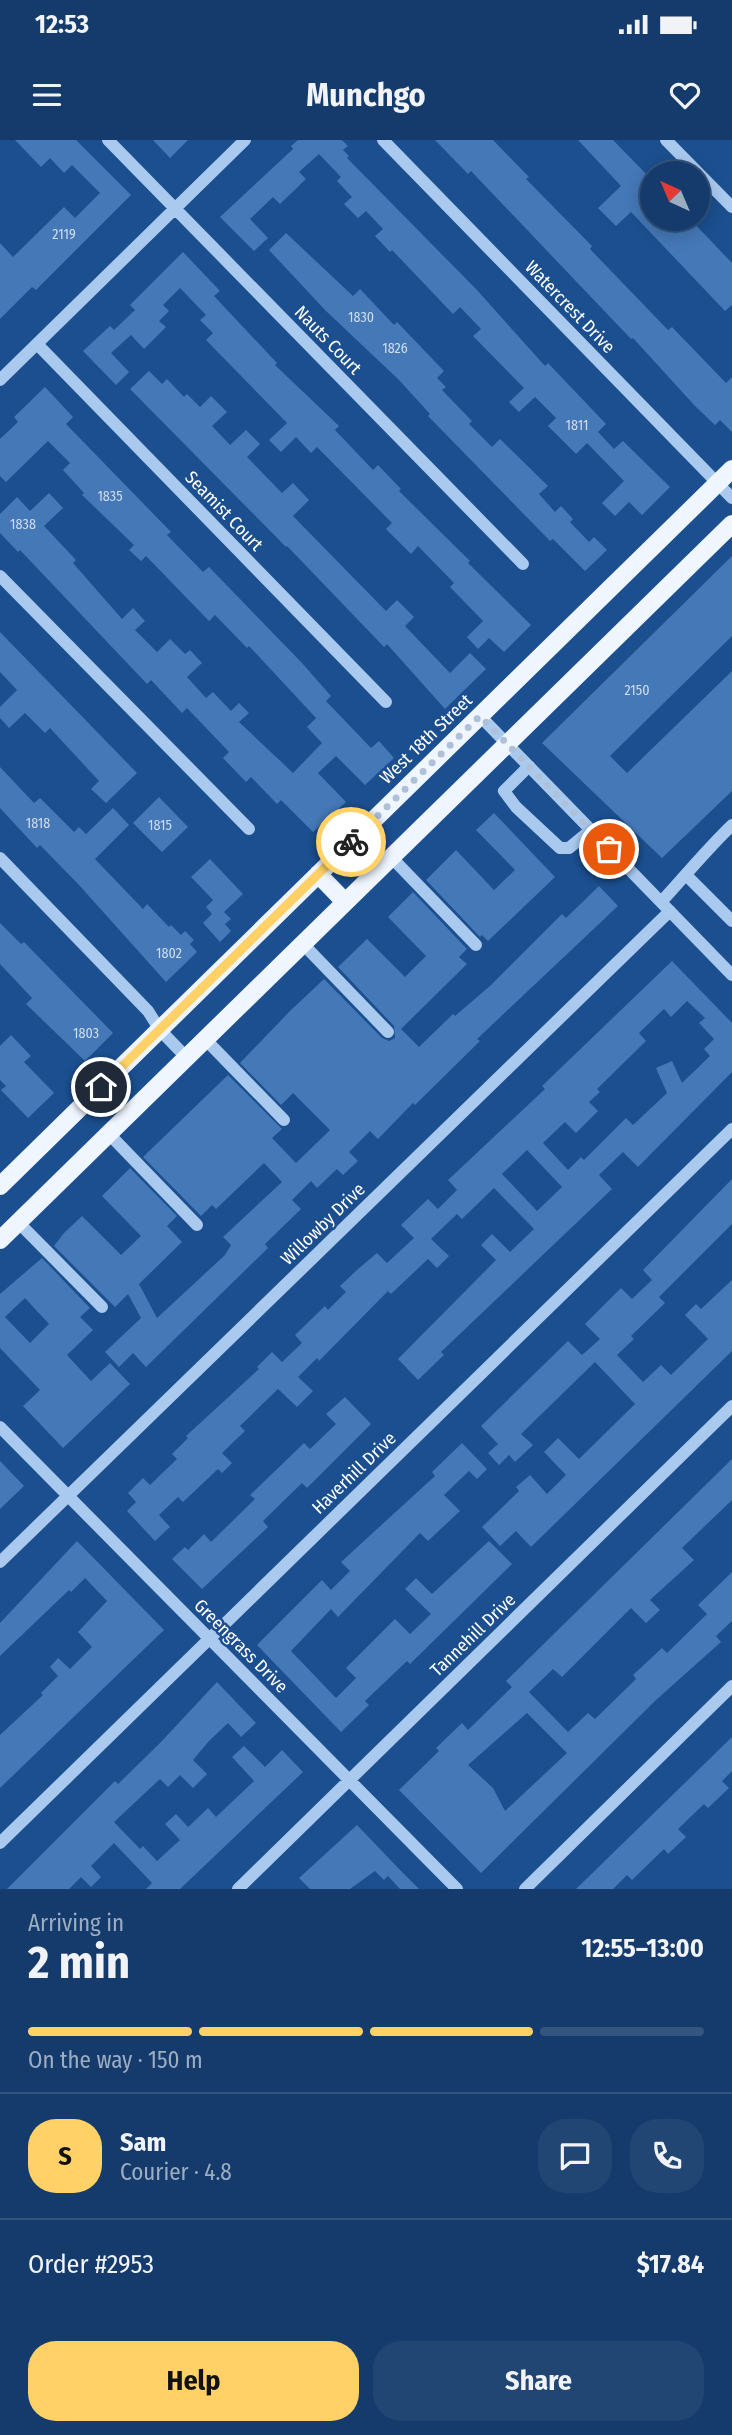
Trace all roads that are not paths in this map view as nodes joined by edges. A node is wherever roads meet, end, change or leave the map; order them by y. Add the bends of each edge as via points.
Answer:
1 (108, 140) edge
2 (246, 140) edge
3 (383, 140) edge
4 (666, 140) edge
5 (732, 207) edge
6 (175, 209) junction
7 (37, 344) junction
8 (0, 380) edge
9 (732, 469) edge
10 (718, 483) junction
11 (732, 498) edge
12 (732, 524) edge
13 (523, 564) dead end
14 (0, 576) edge
15 (386, 702) dead end
16 (480, 716) junction
17 (508, 744) junction
18 (529, 766) junction
19 (732, 825) edge
20 (249, 829) dead end
21 (591, 830) junction
22 (0, 858) edge
23 (392, 858) junction
24 (318, 874) junction
25 (686, 876) junction
26 (345, 902) junction
27 (665, 906) junction
28 (732, 921) edge
29 (303, 944) junction
30 (476, 945) dead end
31 (732, 975) edge
32 (160, 1030) junction
33 (388, 1032) dead end
34 (205, 1039) junction
35 (187, 1058) junction
36 (284, 1120) dead end
37 (732, 1129) edge
38 (109, 1134) junction
39 (0, 1186) edge
40 (18, 1222) junction
41 (197, 1225) dead end
42 (0, 1240) edge
43 (102, 1307) dead end
44 (732, 1406) edge
45 (0, 1427) edge
46 (68, 1496) junction
47 (0, 1562) edge
48 (209, 1639) junction
49 (732, 1686) edge
50 (349, 1780) junction
51 (0, 1843) edge
52 (238, 1889) edge
53 (457, 1889) edge
54 (525, 1889) edge

1 - 6 street, Nauts Court
2 - 6 street
3 - 10 street, Watercrest Drive
4 - 5 street
6 - 7 street
6 - 13 street, Nauts Court
7 - 8 street
7 - 15 street, Seamist Court
9 - 10 main road, West 18th Street
10 - 11 street, Watercrest Drive
10 - 16 main road, West 18th Street
12 - 17 main road
14 - 20 street
16 - 17 street
16 - 24 main road, West 18th Street
17 - 18 street
17 - 23 main road
18 - 21 street
18 - 21 street via 504,791 516,807 561,848 569,848
19 - 25 street, Willowby Drive via 690,866
21 - 27 street
22 - 32 street via 148,1011
23 - 26 main road
23 - 30 street
24 - 26 main road
24 - 32 main road, West 18th Street
25 - 27 street, Willowby Drive
25 - 28 street
26 - 29 main road
27 - 31 street
27 - 46 street, Willowby Drive
29 - 33 street
29 - 34 main road
32 - 35 street
32 - 39 main road, West 18th Street
34 - 35 main road
34 - 36 street
35 - 38 main road
37 - 48 street, Haverhill Drive
38 - 40 main road
38 - 41 street
40 - 42 main road
40 - 43 street
44 - 50 street, Tannehill Drive
45 - 46 street, Greengrass Drive
46 - 47 street, Willowby Drive
46 - 48 street, Greengrass Drive
48 - 50 street, Greengrass Drive
48 - 51 street, Haverhill Drive
49 - 54 street
50 - 52 street, Tannehill Drive
50 - 53 street, Greengrass Drive

